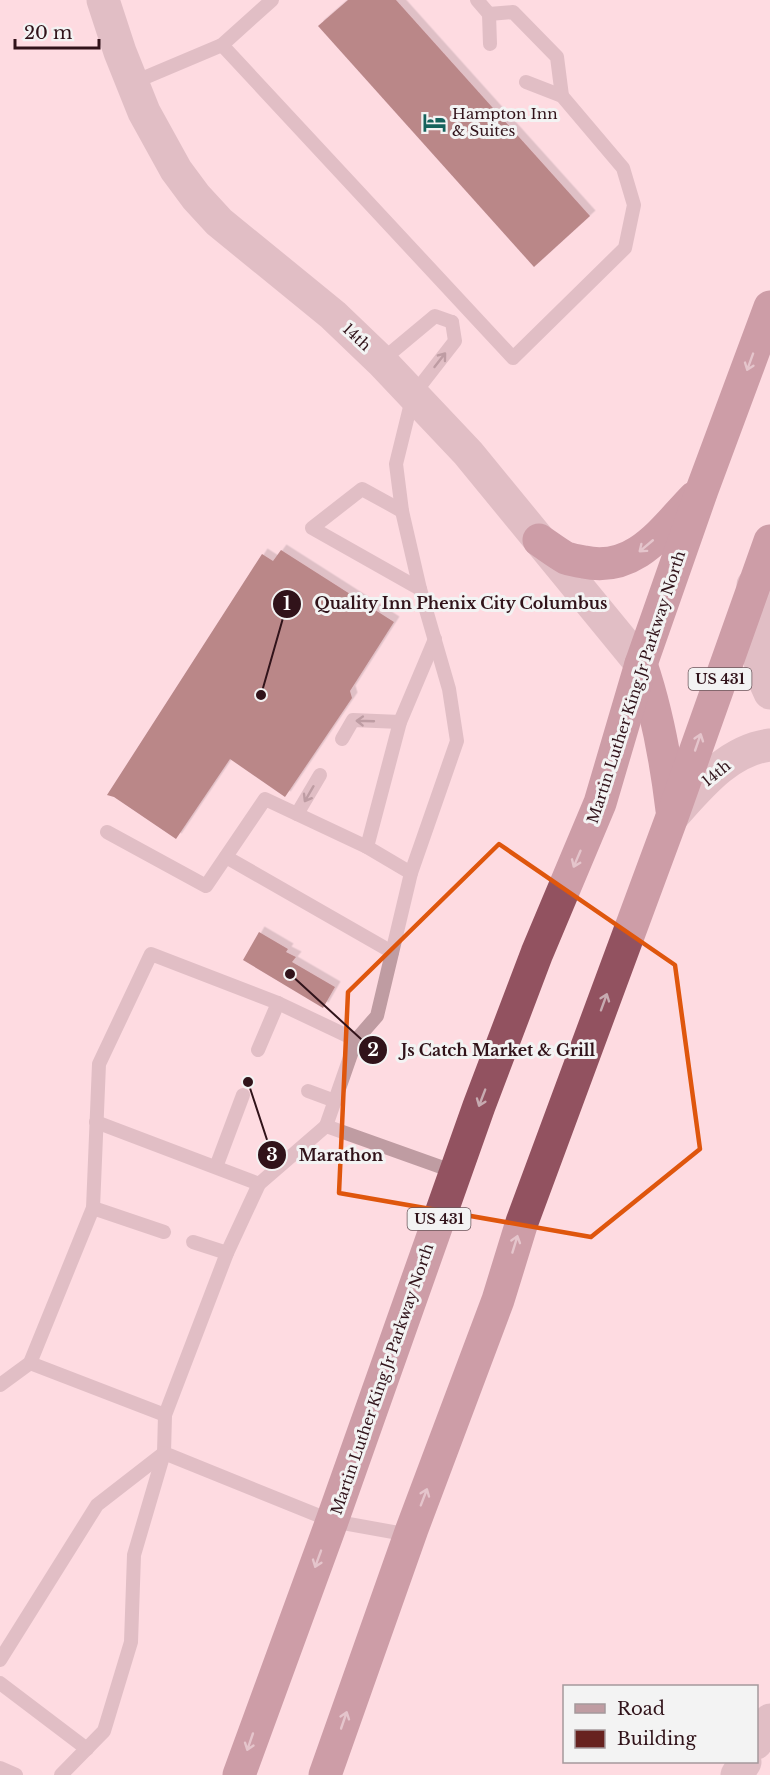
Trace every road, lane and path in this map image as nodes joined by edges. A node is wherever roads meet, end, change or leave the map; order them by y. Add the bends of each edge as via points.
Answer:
1 (103, 0) edge
2 (272, 0) edge
3 (477, 0) edge
4 (489, 14) junction
5 (490, 44) dead end
6 (222, 45) junction
7 (526, 82) dead end
8 (132, 84) junction
9 (562, 96) junction
10 (770, 307) edge
11 (467, 308) junction
12 (452, 322) junction
13 (381, 361) junction
14 (413, 395) junction
15 (702, 490) junction
16 (402, 511) junction
17 (539, 540) junction
18 (770, 541) edge
19 (753, 585) junction
20 (420, 589) junction
21 (435, 639) junction
22 (641, 664) junction
23 (770, 693) edge
24 (400, 722) junction
25 (342, 739) dead end
26 (770, 745) edge
27 (320, 775) dead end
28 (297, 814) junction
29 (672, 817) junction
30 (107, 832) dead end
31 (367, 847) junction
32 (226, 857) junction
33 (411, 873) junction
34 (392, 952) junction
35 (278, 1003) junction
36 (356, 1040) junction
37 (258, 1050) dead end
38 (308, 1091) dead end
39 (243, 1095) dead end
40 (335, 1101) junction
41 (96, 1122) junction
42 (326, 1126) junction
43 (216, 1167) junction
44 (455, 1172) junction
45 (259, 1184) junction
46 (93, 1208) junction
47 (164, 1232) dead end
48 (193, 1242) dead end
49 (227, 1253) junction
50 (30, 1363) junction
51 (0, 1385) edge
52 (165, 1415) junction
53 (164, 1452) junction
54 (332, 1521) junction
55 (410, 1535) junction
56 (0, 1660) edge
57 (0, 1683) edge
58 (770, 1720) edge
59 (758, 1740) edge
60 (87, 1749) junction
61 (0, 1768) edge
62 (16, 1775) edge
63 (61, 1775) edge
64 (239, 1775) edge
65 (325, 1775) edge

1 - 8 street, 14th
2 - 6 lane
3 - 4 lane
4 - 5 lane
4 - 9 lane via 513,12 557,57
6 - 8 lane
6 - 11 lane
7 - 9 lane
8 - 13 street, 14th via 176,170 219,222 333,315
9 - 11 lane via 623,168 634,205 625,248 513,358
10 -> 15 highway, Martin Luther King Jr Parkway North / US 431
11 - 12 lane
12 - 13 lane via 435,316
14 -> 12 lane via 455,341
13 - 14 street, 14th
14 - 16 lane via 396,464
14 - 17 street, 14th via 468,453
15 -> 17 highway via 645,549 627,559 598,566 568,559
15 - 22 highway, Martin Luther King Jr Parkway North / US 431
16 - 20 lane
16 - 20 lane via 362,489 312,528
17 - 22 street, 14th
18 - 19 highway, US 431
19 - 23 street via 765,683
29 -> 19 highway, US 431
20 - 21 lane
21 - 24 lane
21 - 33 lane via 449,689 457,741
22 - 29 highway via 659,725
22 -> 44 highway, Martin Luther King Jr Parkway North / US 431 via 600,803 537,953
24 -> 25 lane via 352,720
24 - 31 lane
26 - 29 street, 14th via 754,747 725,764
27 -> 28 lane
28 - 31 lane
28 - 32 lane via 265,799
55 -> 29 highway, US 431
30 - 32 lane via 206,886
31 - 33 lane
32 - 34 lane
33 - 34 lane
34 - 36 lane via 377,1016
35 - 36 lane
35 - 37 lane
35 - 41 lane via 151,954 99,1064
36 - 40 lane
38 - 40 lane
39 - 43 lane
40 - 42 lane
41 - 43 lane
41 - 46 lane
42 - 44 lane
42 - 45 lane
43 - 45 lane
44 - 54 highway, Martin Luther King Jr Parkway North / US 431
45 - 49 lane
46 - 47 lane
46 - 50 lane
48 - 49 lane
49 - 52 lane
50 - 51 lane
50 - 52 lane
52 - 53 lane
53 - 54 lane
53 - 56 lane via 97,1504
53 - 60 lane via 135,1555 131,1642 104,1731
54 - 55 lane
54 -> 64 highway, Martin Luther King Jr Parkway North / US 431
65 -> 55 highway, US 431
57 - 60 lane
58 - 59 street
60 - 63 lane
61 - 62 lane

